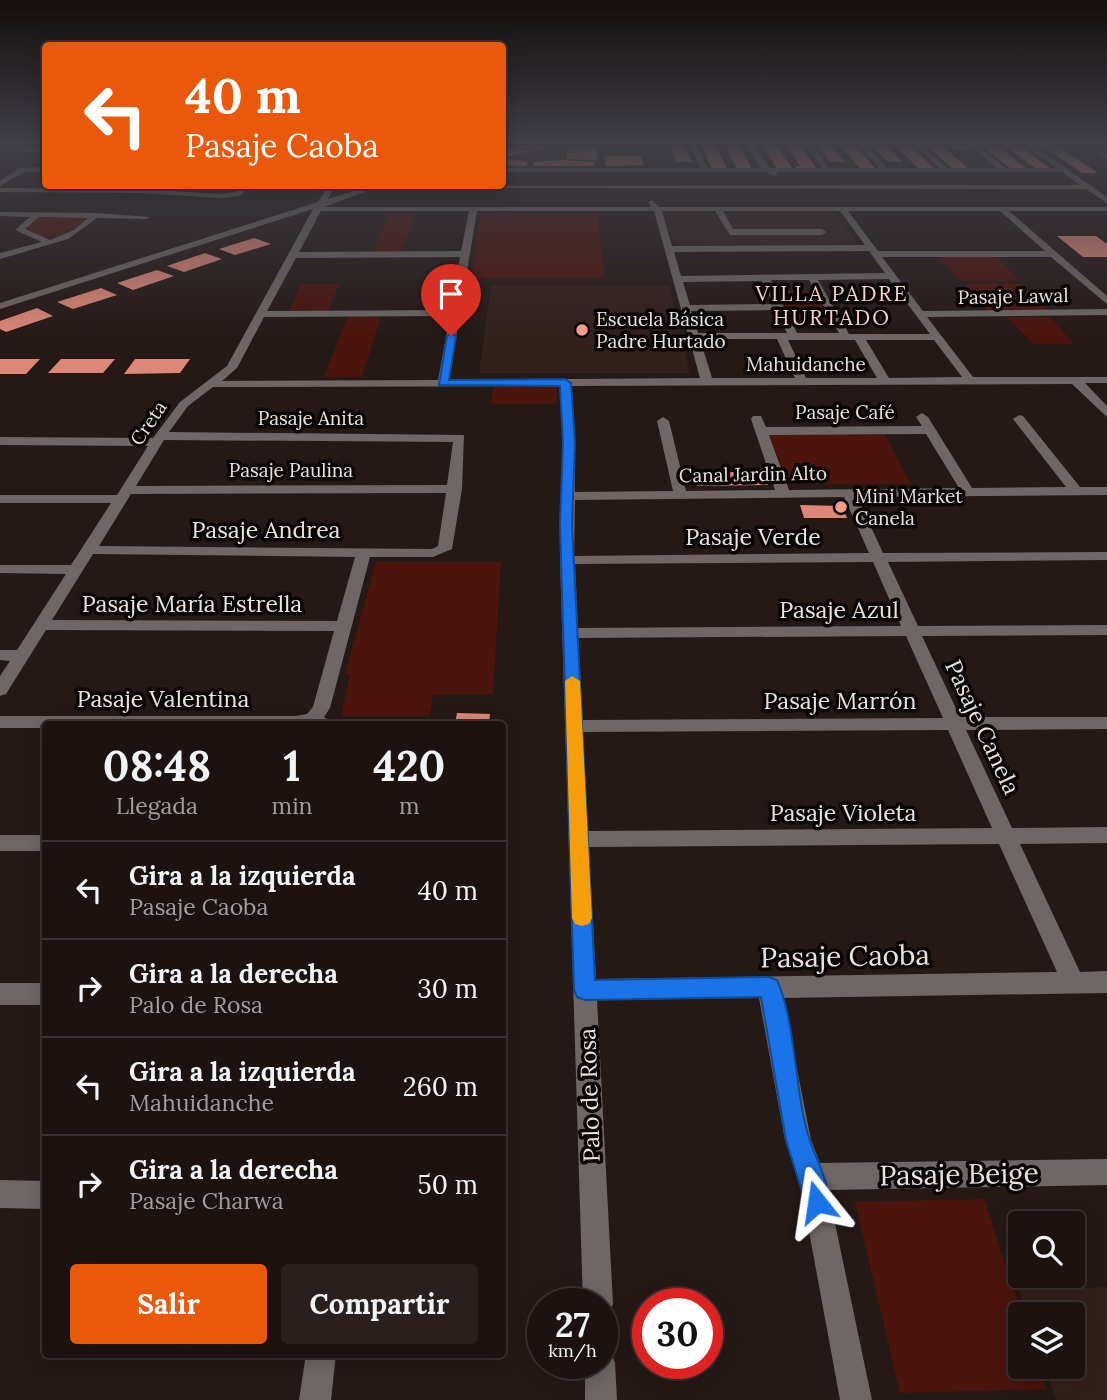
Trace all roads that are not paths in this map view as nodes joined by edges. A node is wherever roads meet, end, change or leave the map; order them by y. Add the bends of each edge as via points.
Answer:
1 (269, 208) edge
2 (312, 208) edge
3 (318, 208) edge
4 (439, 208) edge
5 (473, 209) junction
6 (657, 209) junction
7 (718, 209) junction
8 (842, 209) junction
9 (1002, 209) junction
10 (1107, 209) edge
11 (0, 214) edge
12 (38, 214) junction
13 (96, 215) junction
14 (146, 217) dead end
15 (822, 232) dead end
16 (48, 242) junction
17 (806, 248) junction
18 (669, 249) junction
19 (873, 251) junction
20 (465, 254) junction
21 (1053, 254) junction
22 (292, 255) junction
23 (0, 256) edge
24 (811, 258) dead end
25 (746, 263) junction
26 (817, 273) junction
27 (892, 276) junction
28 (765, 277) junction
29 (678, 279) junction
30 (39, 282) dead end
31 (1107, 301) edge
32 (0, 306) edge
33 (779, 307) junction
34 (686, 308) junction
35 (1107, 312) edge
36 (455, 313) junction
37 (260, 314) junction
38 (920, 314) junction
39 (694, 336) junction
40 (781, 337) junction
41 (794, 337) junction
42 (846, 337) junction
43 (859, 337) junction
44 (937, 337) junction
45 (970, 380) junction
46 (1075, 380) junction
47 (1107, 380) edge
48 (802, 381) junction
49 (885, 381) junction
50 (707, 382) junction
51 (443, 383) junction
52 (565, 383) junction
53 (211, 384) junction
54 (1107, 413) edge
55 (922, 418) dead end
56 (1019, 419) dead end
57 (663, 421) dead end
58 (930, 430) junction
59 (159, 439) junction
60 (0, 441) edge
61 (455, 489) junction
62 (1075, 490) junction
63 (967, 491) junction
64 (1107, 491) edge
65 (848, 492) junction
66 (783, 493) junction
67 (124, 494) junction
68 (680, 494) junction
69 (566, 496) junction
70 (0, 499) edge
71 (89, 550) junction
72 (363, 552) junction
73 (1107, 556) edge
74 (878, 558) junction
75 (567, 560) junction
76 (0, 569) edge
77 (76, 570) junction
78 (41, 625) junction
79 (344, 626) junction
80 (1107, 630) edge
81 (912, 631) junction
82 (570, 634) junction
83 (0, 655) edge
84 (22, 656) junction
85 (0, 690) edge
86 (318, 721) edge
87 (0, 722) edge
88 (42, 722) edge
89 (1107, 723) edge
90 (954, 724) junction
91 (574, 726) junction
92 (1107, 835) edge
93 (1006, 836) junction
94 (579, 839) junction
95 (0, 843) edge
96 (42, 843) edge
97 (1073, 982) junction
98 (1107, 982) edge
99 (769, 987) junction
100 (585, 990) junction
101 (0, 994) edge
102 (42, 994) edge
103 (1107, 1172) edge
104 (812, 1177) junction
105 (0, 1194) edge
106 (42, 1195) edge
107 (597, 1288) edge
108 (320, 1358) edge
109 (600, 1379) edge
110 (315, 1400) edge
111 (601, 1400) edge
112 (856, 1400) edge

1 - 30 street
2 - 32 street
3 - 22 street, Creta
4 - 5 street
5 - 6 street
5 - 20 street
6 - 7 street
6 - 18 street
7 - 8 street
7 - 15 street via 730,232
8 - 9 street
8 - 19 street
9 - 10 street
9 - 21 street
11 - 12 street
12 - 13 street
12 - 16 street via 19,230
13 - 14 street
13 - 16 street via 76,232
16 - 23 street
17 - 19 street
17 - 24 street
17 - 25 street
18 - 25 street
18 - 29 street
19 - 21 street
19 - 27 street
20 - 22 street
20 - 36 street
21 - 31 street
22 - 37 street, Creta
25 - 28 street
25 - 29 street
26 - 27 street
26 - 28 street
26 - 42 street
27 - 38 street
28 - 33 street
29 - 34 street
33 - 34 street
33 - 41 street
34 - 39 street
35 - 38 street, Pasaje Lawal
36 - 37 street
36 - 51 street
37 - 53 street, Creta via 231,368
38 - 44 street
39 - 40 street
39 - 50 street
40 - 41 street
40 - 48 street
41 - 42 street
42 - 43 street
43 - 44 street
43 - 49 street
44 - 45 street
45 - 46 street, Mahuidanche
45 - 49 street, Mahuidanche
46 - 47 street, Mahuidanche
46 - 54 street
48 - 49 street, Mahuidanche
48 - 50 street, Mahuidanche
50 - 52 street, Mahuidanche
51 - 52 street, Mahuidanche
51 - 53 street, Mahuidanche
52 - 69 street, Palo de Rosa
53 - 59 street, Creta via 184,404
55 - 58 street
56 - 62 street
57 - 68 street
58 - 63 street
58 - 66 street, Pasaje Café via 759,425
59 - 60 street, Pasaje Anita
59 - 61 street, Pasaje Anita via 460,438
59 - 67 street, Creta
61 - 67 street, Pasaje Paulina
61 - 72 street, Pasaje Andrea via 442,551
62 - 63 street, Canal Jardin Alto
62 - 64 street, Canal Jardin Alto
63 - 65 street, Canal Jardin Alto
65 - 66 street, Canal Jardin Alto
65 - 74 street, Pasaje Canela
66 - 68 street, Canal Jardin Alto
67 - 70 street, Pasaje Paulina
67 - 71 street, Creta
68 - 69 street, Canal Jardin Alto
69 - 75 street, Palo de Rosa
71 - 72 street, Pasaje Andrea
71 - 77 street, Creta
72 - 79 street
73 - 74 street, Pasaje Verde
74 - 75 street, Pasaje Verde
74 - 81 street, Pasaje Canela
75 - 82 street, Palo de Rosa
76 - 77 street
77 - 78 street, Creta
78 - 79 street, Pasaje María Estrella
78 - 84 street, Creta
79 - 86 street
80 - 81 street, Pasaje Azul
81 - 82 street, Pasaje Azul
81 - 90 street, Pasaje Canela
82 - 91 street, Palo de Rosa
83 - 84 street
84 - 85 street, Creta
87 - 88 street, Pasaje Valentina
89 - 90 street, Pasaje Marrón
90 - 91 street, Pasaje Marrón
90 - 93 street, Pasaje Canela
91 - 94 street, Palo de Rosa
92 - 93 street, Pasaje Violeta
93 - 94 street, Pasaje Violeta
93 - 97 street, Pasaje Canela
94 - 100 street, Palo de Rosa
95 - 96 street
97 - 98 street, Pasaje Caoba
97 - 99 street, Pasaje Caoba
99 - 100 street, Pasaje Caoba
99 - 104 street via 798,1140
100 - 107 street, Palo de Rosa
101 - 102 street
103 - 104 street, Pasaje Beige
104 - 112 street
105 - 106 street
108 - 110 street
109 - 111 street

